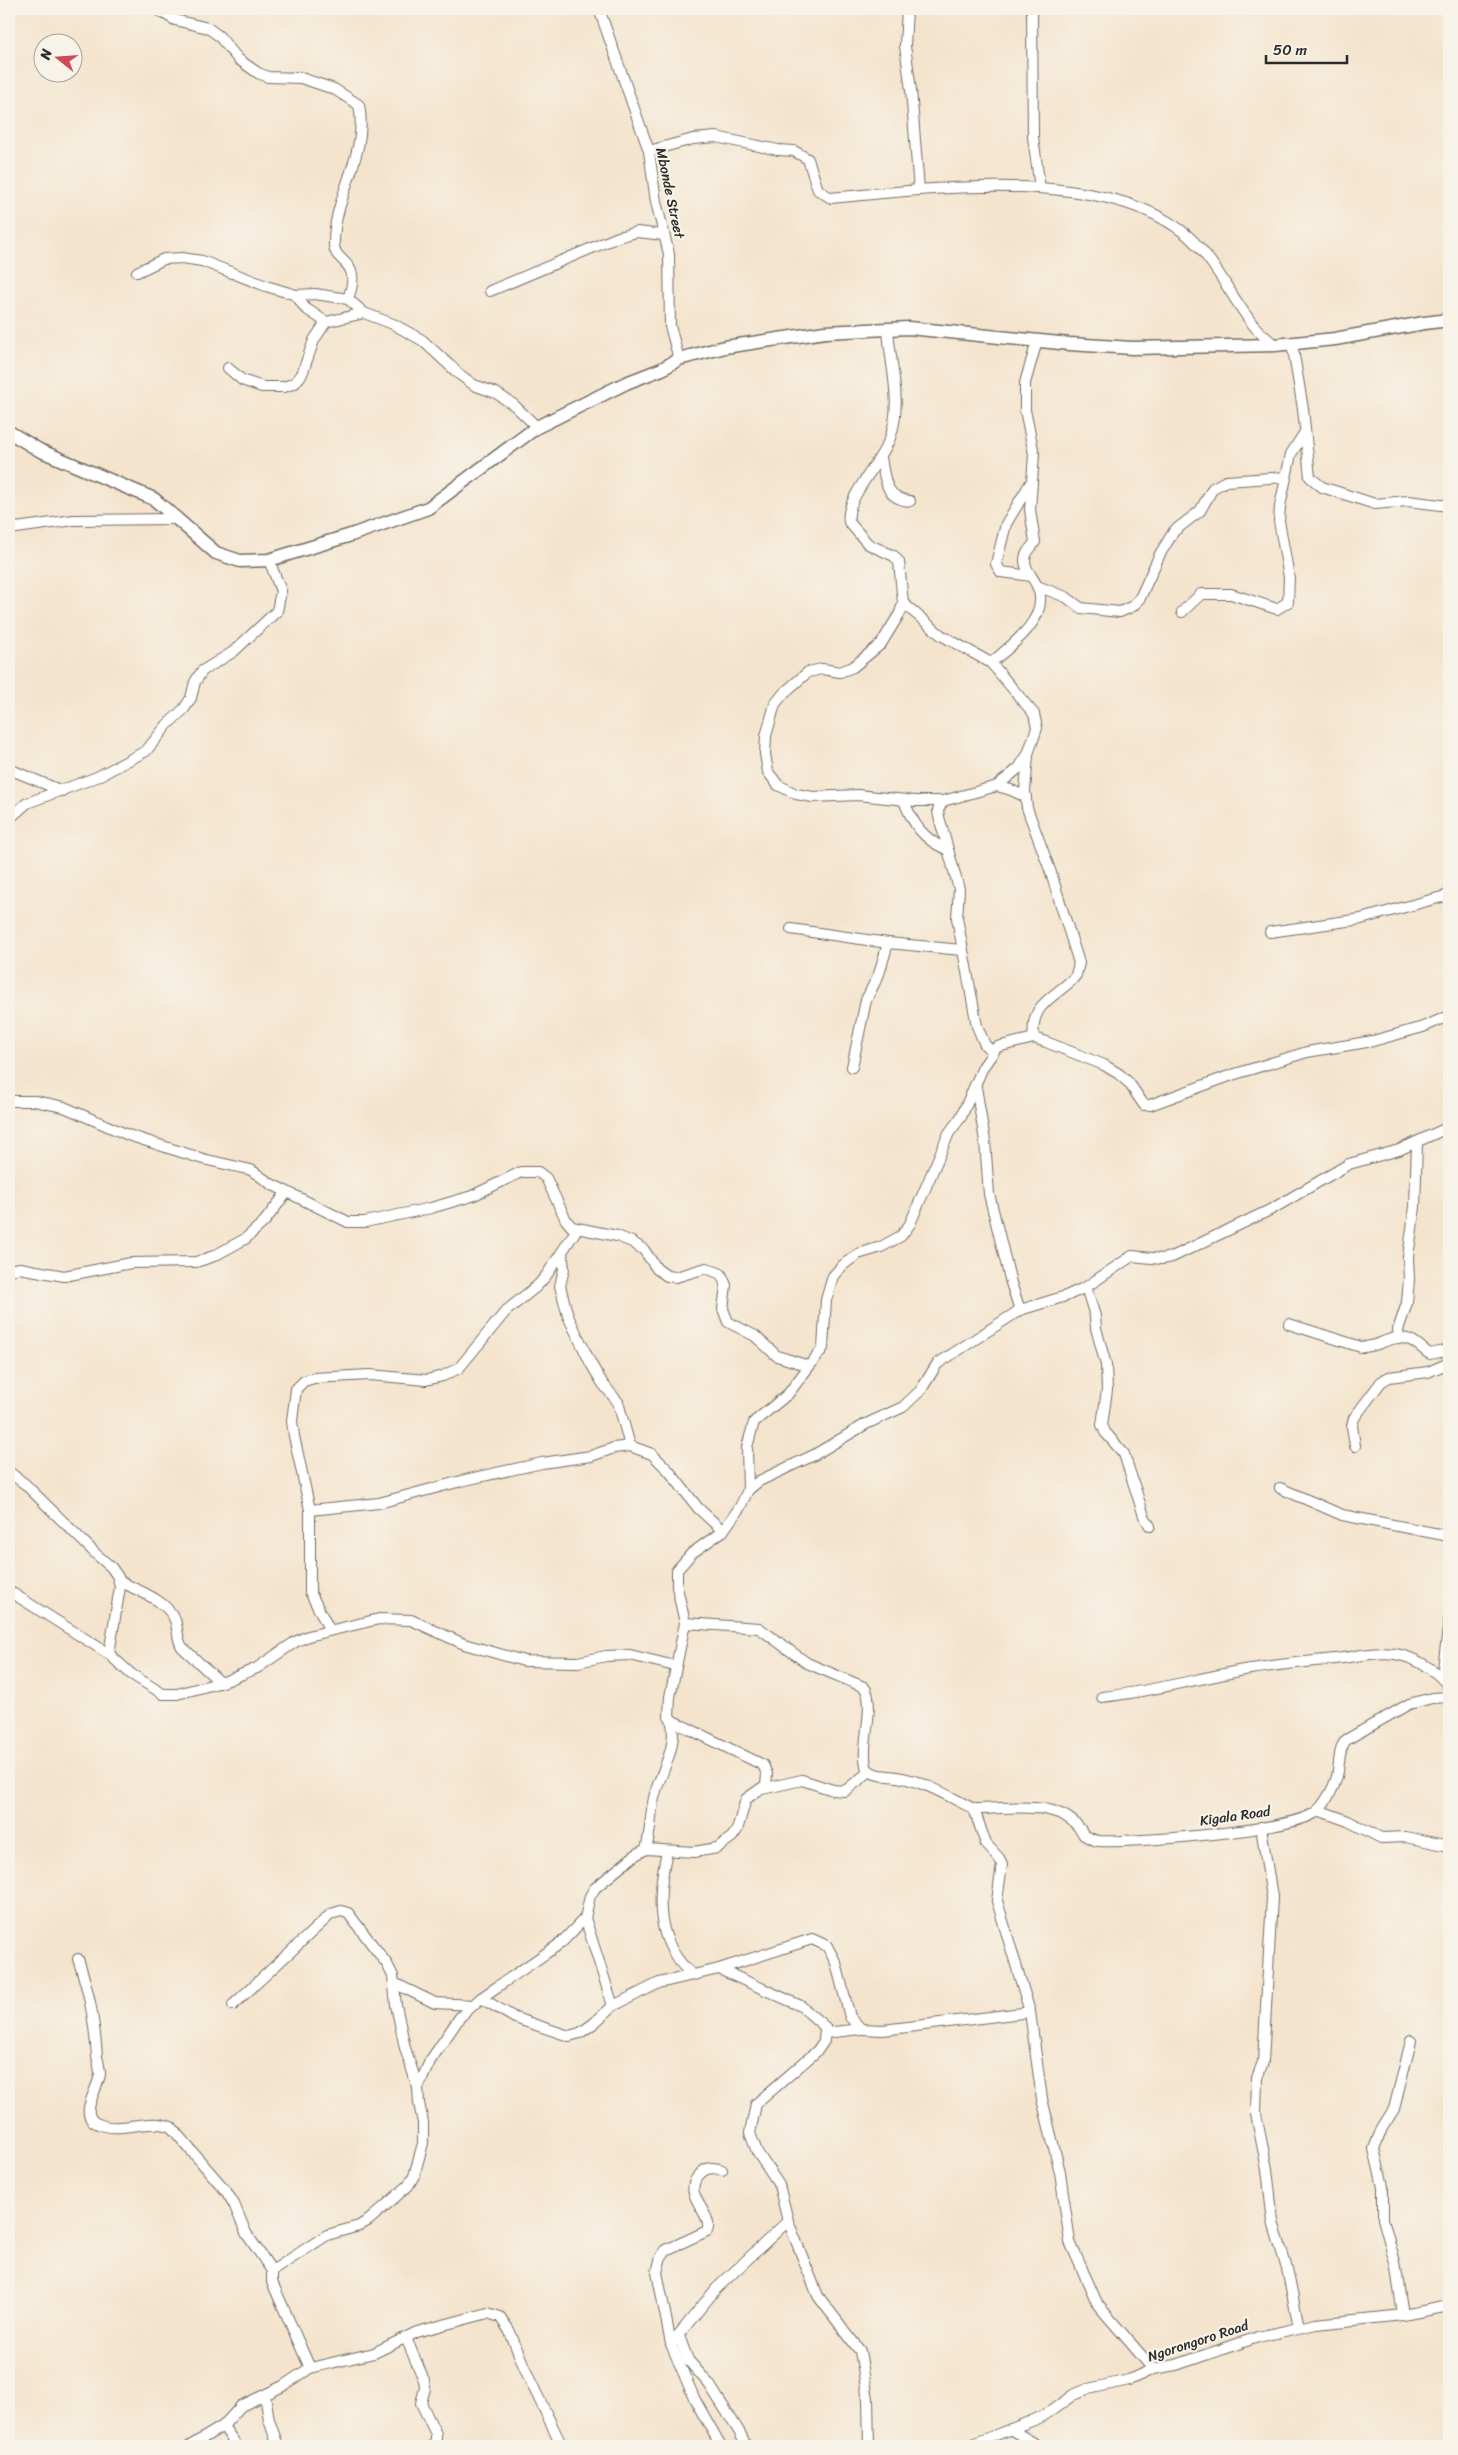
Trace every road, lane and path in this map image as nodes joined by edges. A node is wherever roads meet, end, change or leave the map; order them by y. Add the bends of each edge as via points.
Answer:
1 (156, 9) edge
2 (599, 9) edge
3 (907, 9) edge
4 (1032, 9) edge
5 (649, 151) junction
6 (1040, 188) junction
7 (919, 190) junction
8 (664, 235) junction
9 (137, 272) dead end
10 (490, 291) dead end
11 (296, 295) junction
12 (348, 299) junction
13 (364, 313) junction
14 (1449, 320) edge
15 (326, 322) junction
16 (888, 329) junction
17 (1037, 341) junction
18 (1292, 343) junction
19 (1275, 344) junction
20 (679, 358) junction
21 (228, 368) dead end
22 (538, 428) junction
23 (9, 432) edge
24 (1305, 432) junction
25 (881, 458) junction
26 (1286, 477) junction
27 (1032, 481) junction
28 (910, 501) dead end
29 (1449, 506) edge
30 (178, 519) junction
31 (9, 530) edge
32 (269, 560) junction
33 (1031, 576) junction
34 (1037, 586) junction
35 (903, 603) junction
36 (1182, 612) dead end
37 (991, 663) junction
38 (1028, 754) junction
39 (9, 769) edge
40 (997, 786) junction
41 (62, 791) junction
42 (1026, 797) junction
43 (904, 800) junction
44 (943, 801) junction
45 (9, 819) edge
46 (946, 849) junction
47 (1449, 895) edge
48 (791, 929) dead end
49 (1270, 932) dead end
50 (888, 943) junction
51 (962, 950) junction
52 (1449, 1016) edge
53 (1034, 1038) junction
54 (992, 1051) junction
55 (852, 1067) dead end
56 (976, 1087) junction
57 (9, 1101) edge
58 (1449, 1127) edge
59 (1417, 1142) junction
60 (287, 1192) junction
61 (577, 1229) junction
62 (562, 1252) junction
63 (9, 1270) edge
64 (1086, 1287) junction
65 (1020, 1310) junction
66 (1289, 1324) dead end
67 (1399, 1338) junction
68 (1449, 1350) edge
69 (1449, 1363) edge
70 (809, 1366) junction
71 (630, 1446) junction
72 (1355, 1446) dead end
73 (9, 1472) edge
74 (1280, 1488) dead end
75 (748, 1490) junction
76 (310, 1510) junction
77 (1150, 1526) dead end
78 (723, 1531) junction
79 (1449, 1536) edge
80 (120, 1581) junction
81 (9, 1591) edge
82 (1449, 1620) edge
83 (685, 1623) junction
84 (329, 1630) junction
85 (109, 1654) junction
86 (675, 1666) junction
87 (1442, 1677) junction
88 (222, 1683) junction
89 (1449, 1687) edge
90 (1102, 1697) dead end
91 (1449, 1697) edge
92 (671, 1719) junction
93 (870, 1772) junction
94 (762, 1789) junction
95 (974, 1809) junction
96 (1318, 1810) junction
97 (1261, 1827) junction
98 (1449, 1846) edge
99 (646, 1849) junction
100 (667, 1851) junction
101 (585, 1918) junction
102 (78, 1959) dead end
103 (719, 1969) junction
104 (692, 1975) junction
105 (394, 1983) junction
106 (477, 2002) junction
107 (233, 2005) dead end
108 (612, 2006) junction
109 (1030, 2012) junction
110 (861, 2029) junction
111 (825, 2033) junction
112 (1411, 2042) dead end
113 (418, 2088) junction
114 (722, 2170) dead end
115 (788, 2221) junction
116 (272, 2271) junction
117 (1449, 2306) edge
118 (1403, 2315) junction
119 (1299, 2327) junction
120 (679, 2336) junction
121 (406, 2338) junction
122 (671, 2344) junction
123 (310, 2368) junction
124 (1153, 2369) junction
125 (265, 2395) junction
126 (223, 2426) junction
127 (1010, 2429) junction
128 (435, 2445) edge
129 (190, 2446) edge
130 (237, 2446) edge
131 (278, 2446) edge
132 (562, 2446) edge
133 (721, 2446) edge
134 (746, 2446) edge
135 (869, 2446) edge
136 (968, 2446) edge
137 (1039, 2446) edge

1 - 12 street via 175,20 208,28 238,59 258,73 268,77 301,78 334,89 359,105 358,151 334,244 335,252 351,270
2 - 5 street, Mbonde Street
3 - 7 street via 905,46
4 - 6 street via 1033,138
5 - 7 street via 693,138 716,137 803,154 808,158 818,190 831,198
5 - 8 street, Mbonde Street
6 - 7 street via 981,185
6 - 19 street via 1110,199 1172,224 1205,255 1255,327
8 - 10 street via 637,232 618,237
8 - 20 street, Mbonde Street via 669,254 670,326
9 - 11 street via 164,259 182,258 202,261
11 - 12 street
11 - 15 street via 305,308
12 - 13 street
13 - 15 street
13 - 22 street via 422,340 459,374 514,405
14 - 18 street
15 - 21 street via 314,340 296,383 284,387 262,387 242,380
16 - 17 street via 909,328
16 - 20 street via 783,337
16 - 25 street via 897,406 892,431
17 - 19 street via 1132,348
17 - 27 street via 1026,384 1025,410 1034,454
18 - 19 street
18 - 24 street
20 - 22 street
22 - 32 street via 428,508
23 - 30 street via 39,450 154,499
24 - 26 street via 1293,451
24 - 29 street via 1310,477 1322,487 1375,504 1417,502
25 - 28 street via 889,490 895,497
25 - 35 street via 852,500 848,518 868,544 900,562
26 - 34 street via 1226,481 1213,488 1200,511 1174,531 1140,598 1133,606 1120,612 1081,608 1066,597
26 - 36 street via 1279,521 1289,577 1288,602 1277,609 1231,594 1201,594
27 - 33 street via 1030,510 1035,542 1025,558
27 - 33 street via 1006,524 996,564 1002,572
30 - 31 street via 74,520
30 - 32 street via 216,554 240,561
32 - 41 street via 281,591 272,617 233,652 202,671 194,682 191,698 184,709 146,750 118,767
33 - 34 street
34 - 37 street via 1040,591 1033,621
35 - 37 street via 941,635
35 - 43 street via 897,621 872,653 844,671 822,669 808,672 784,693 772,713 765,754 772,778 796,794
37 - 38 street via 1034,714 1037,728
38 - 40 street via 1019,768
38 - 42 street
39 - 41 street
40 - 42 street
40 - 44 street
41 - 45 street via 27,803
42 - 53 street via 1030,820 1040,839 1078,963 1072,980 1035,1013
43 - 44 street
43 - 46 street via 924,837
44 - 46 street via 938,817
46 - 51 street via 960,889 957,918
47 - 49 street via 1361,919
48 - 50 street
50 - 51 street
50 - 55 street via 879,974 866,1000
51 - 54 street via 977,1026
52 - 53 street via 1423,1027 1374,1040 1307,1052 1150,1105 1144,1105 1129,1083 1112,1070
53 - 54 street via 1005,1043
54 - 56 street
56 - 65 street via 989,1194
56 - 70 street via 949,1133 910,1224 901,1236 858,1254 833,1276 826,1300 823,1348
57 - 60 street via 35,1101 64,1107 128,1135 203,1159 251,1170
58 - 59 street
59 - 64 street via 1349,1164 1272,1209 1172,1257 1132,1256
59 - 67 street via 1407,1303 1398,1330
60 - 61 street via 340,1220 365,1222 472,1196 510,1176 531,1170 546,1178 568,1224
60 - 63 street via 264,1222 244,1239 196,1262 122,1264 64,1276 20,1268
61 - 62 street
61 - 70 street via 632,1242 644,1250 657,1269 667,1276 676,1277 706,1268 717,1271 724,1277 726,1285 723,1309 728,1322 755,1336 776,1356
62 - 71 street via 564,1269 560,1286 568,1316 591,1364 618,1402
62 - 76 street via 537,1286 506,1311 459,1368 426,1380 342,1375 314,1378 299,1384 294,1393 292,1422
64 - 65 street
64 - 77 street via 1106,1365 1107,1390 1102,1425 1124,1454
65 - 75 street via 937,1364 921,1390 903,1407
66 - 67 street via 1361,1347 1370,1348
67 - 68 street via 1411,1340 1430,1354
69 - 72 street via 1428,1372 1389,1377 1381,1382 1354,1418
70 - 75 street via 788,1394 754,1422 747,1447
71 - 76 street via 465,1480 379,1503
71 - 78 street via 652,1454 670,1471 698,1508
73 - 80 street via 111,1566
74 - 79 street via 1342,1515
75 - 78 street
76 - 84 street via 310,1592
78 - 83 street via 692,1553 678,1570 677,1587
80 - 85 street
80 - 88 street via 166,1608 174,1618 182,1647
81 - 85 street
82 - 87 street
83 - 86 street
83 - 93 street via 759,1628 807,1662 864,1687 869,1698 865,1758
84 - 86 street via 378,1618 398,1618 425,1625 464,1644 524,1661 578,1662 630,1655
84 - 88 street via 295,1642 258,1668
85 - 88 street via 148,1687 163,1694 177,1694
86 - 92 street via 668,1706
87 - 89 street
87 - 90 street via 1410,1658 1365,1653 1243,1670 1144,1692
91 - 96 street via 1409,1704 1346,1740 1336,1778
92 - 94 street via 763,1765 767,1781
92 - 99 street via 674,1734 654,1797
93 - 94 street via 845,1791 802,1780
93 - 95 street via 928,1786
94 - 100 street via 749,1795 744,1802 740,1824 724,1844 708,1851
95 - 97 street, Kigala Road via 1048,1808 1071,1818 1084,1836 1100,1841 1166,1838
95 - 109 street via 986,1844 1002,1864 997,1901
96 - 97 street, Kigala Road via 1306,1817
96 - 98 street via 1381,1838 1406,1837
97 - 119 street via 1272,1897 1256,2114 1273,2222
99 - 100 street
99 - 101 street via 595,1888
100 - 104 street via 660,1882 663,1924 674,1954
101 - 106 street via 561,1943
101 - 108 street
102 - 116 street via 92,2005 100,2073 90,2117 109,2128 162,2124 171,2127 226,2191 246,2233
103 - 104 street
103 - 110 street via 806,1939 817,1940 828,1946 836,1963 850,2017
103 - 111 street via 801,2006 821,2022
104 - 108 street via 658,1983
105 - 106 street via 435,2004
105 - 107 street via 387,1964 348,1913 335,1911
105 - 113 street via 399,2026
106 - 108 street via 569,2036 593,2024
106 - 113 street via 460,2017 441,2042
109 - 110 street via 883,2030
109 - 124 street via 1042,2099 1060,2172 1070,2242 1098,2305
110 - 111 street
111 - 115 street via 817,2051 765,2094 756,2104 752,2117 750,2133 753,2144 776,2180
112 - 118 street via 1394,2109 1374,2149 1383,2186 1383,2219 1395,2262
113 - 116 street via 423,2143 408,2186 360,2226 327,2235
114 - 122 street via 704,2170 695,2180 694,2191 707,2219 707,2231 672,2246 657,2265
115 - 120 street via 716,2289
115 - 135 street via 818,2296 860,2351 868,2400
116 - 123 street via 272,2282
117 - 118 street, Ngorongoro Road
118 - 119 street, Ngorongoro Road
119 - 124 street, Ngorongoro Road via 1258,2337 1176,2365
120 - 122 street
120 - 134 street via 688,2360 714,2392
121 - 123 street via 374,2353
121 - 128 street via 424,2380 421,2403 436,2434
121 - 132 street via 488,2313 500,2317
122 - 133 street via 695,2400
123 - 125 street
124 - 127 street, Ngorongoro Road via 1129,2380 1073,2395 1051,2411
125 - 126 street via 241,2406
125 - 131 street
126 - 129 street
126 - 130 street
127 - 136 street, Ngorongoro Road
127 - 137 street

